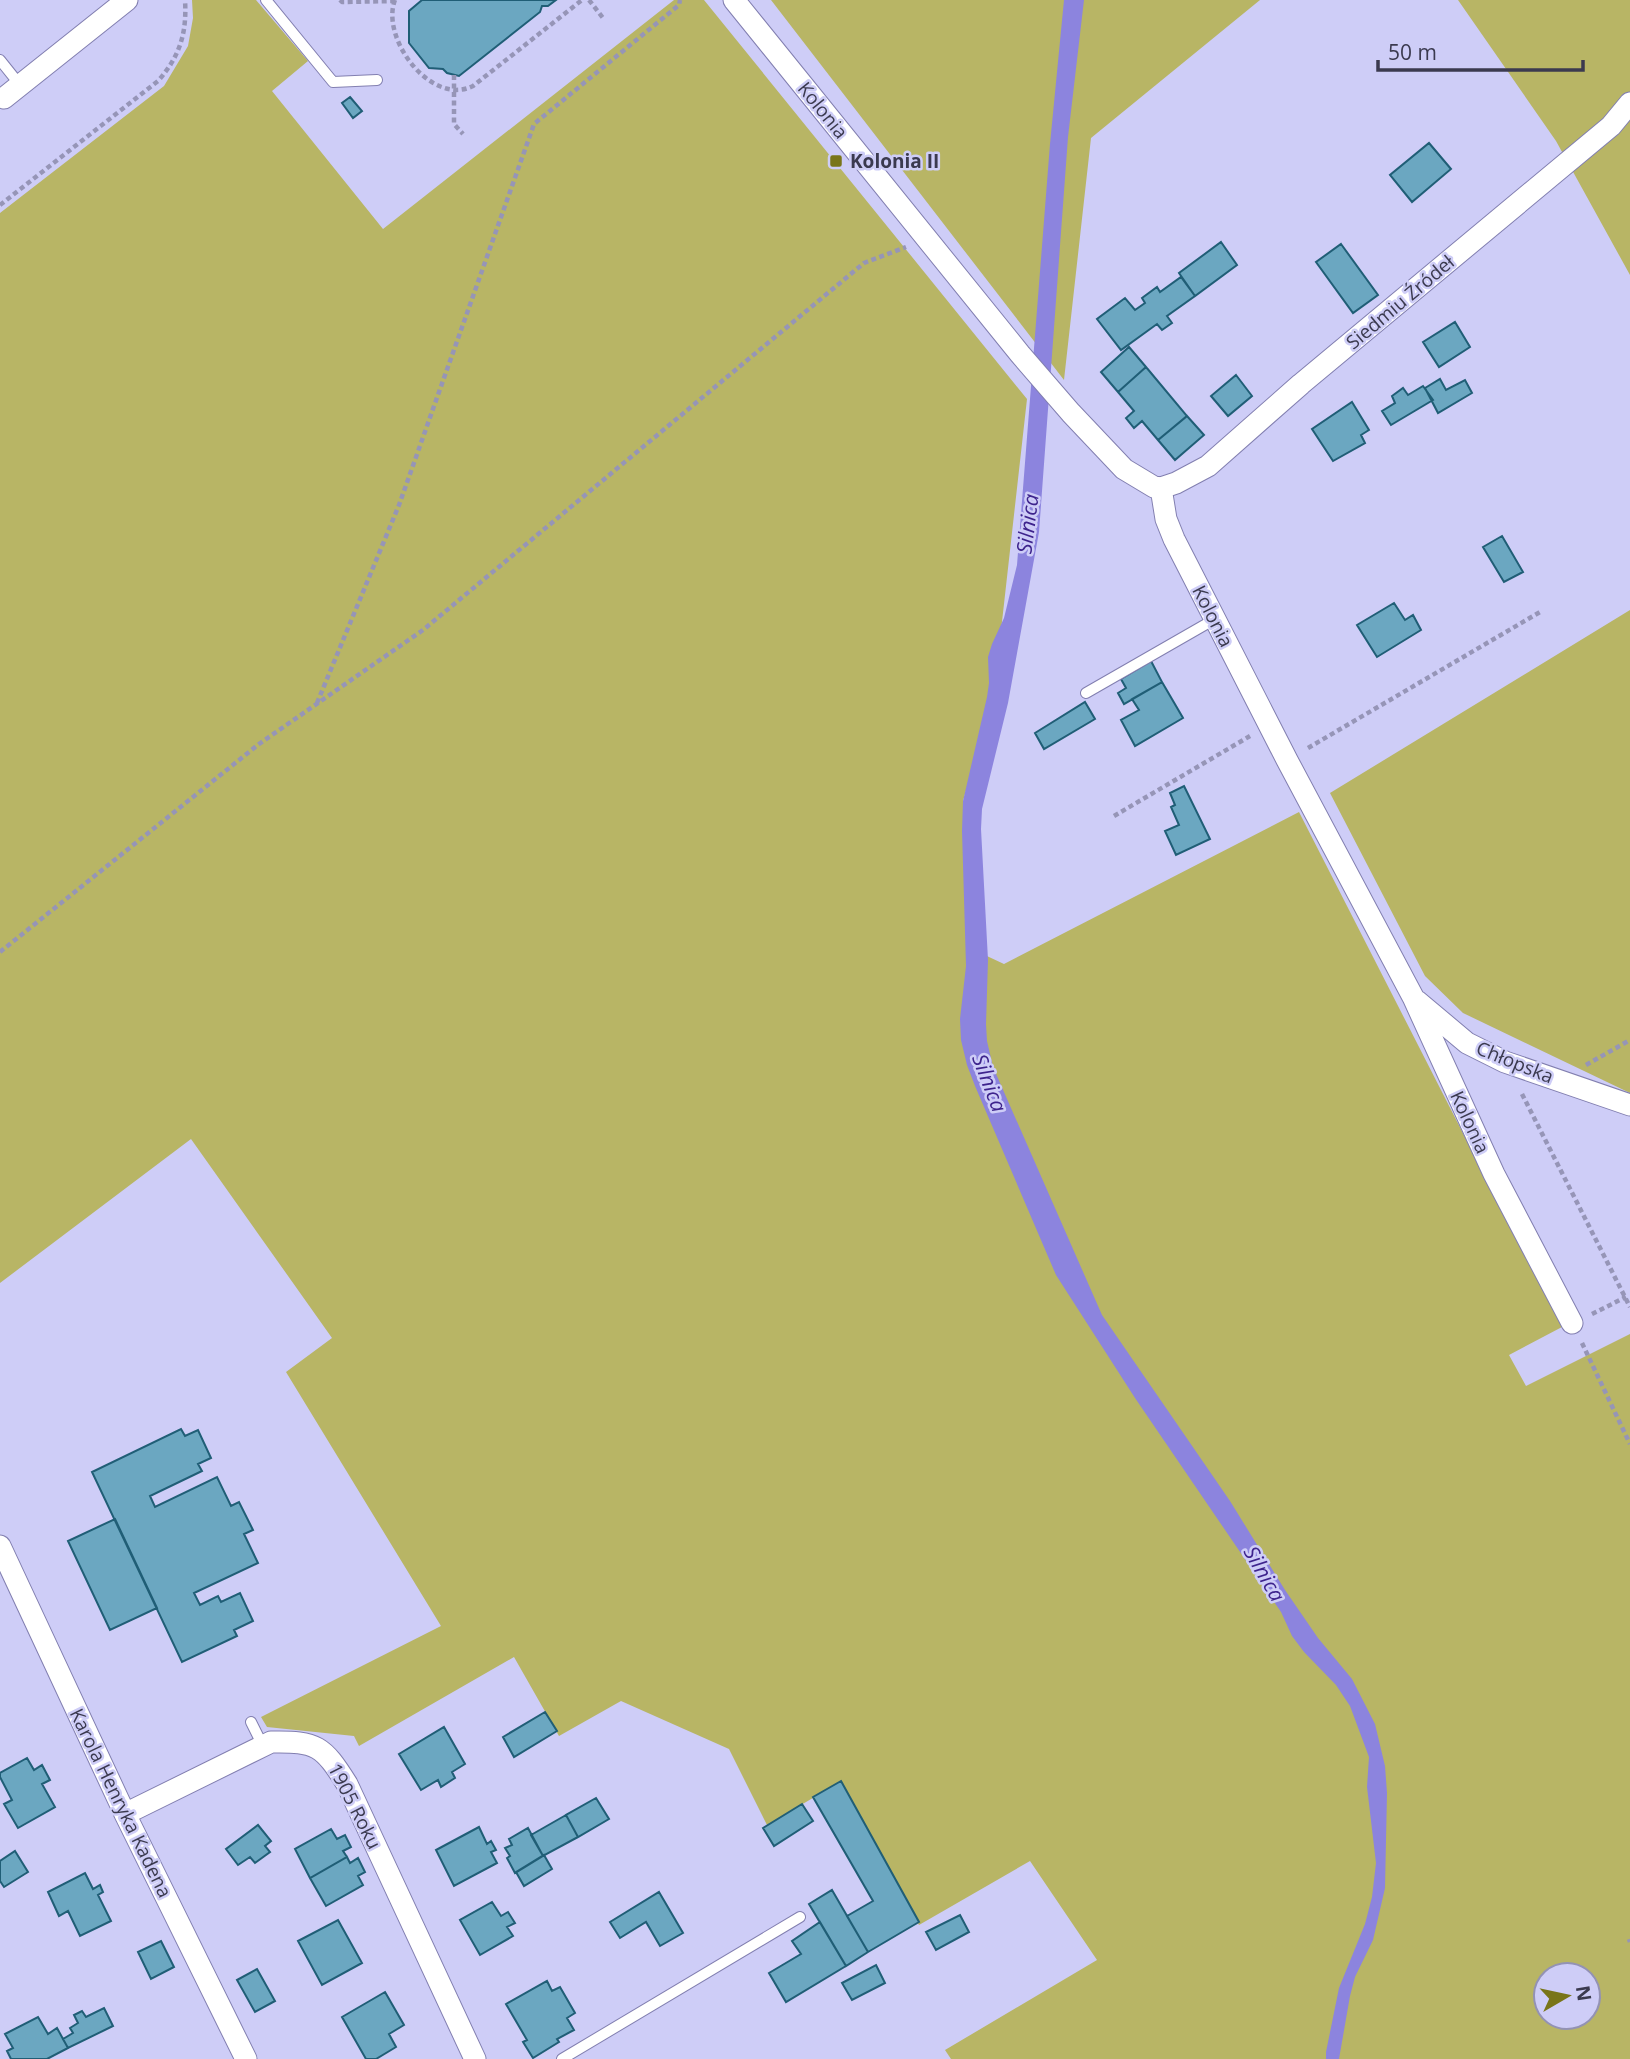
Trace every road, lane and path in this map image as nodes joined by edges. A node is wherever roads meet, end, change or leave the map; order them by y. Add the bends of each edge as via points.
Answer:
1 (127, 0) edge
2 (185, 0) edge
3 (266, 0) edge
4 (340, 0) edge
5 (582, 0) edge
6 (589, 0) edge
7 (680, 0) edge
8 (734, 0) edge
9 (395, 1) edge
10 (604, 18) dead end
11 (0, 60) edge
12 (454, 75) dead end
13 (377, 80) dead end
14 (454, 90) junction
15 (12, 91) joint
16 (1630, 103) edge
17 (463, 134) dead end
18 (0, 205) edge
19 (923, 234) junction
20 (1161, 488) junction
21 (1539, 612) dead end
22 (1215, 619) junction
23 (1086, 693) dead end
24 (316, 704) junction
25 (1269, 725) junction
26 (1287, 760) junction
27 (1114, 816) dead end
28 (0, 952) edge
29 (1413, 997) junction
30 (1630, 1040) edge
31 (1505, 1062) junction
32 (1561, 1080) junction
33 (1630, 1105) edge
34 (1626, 1297) junction
35 (1630, 1307) edge
36 (1572, 1323) junction
37 (1630, 1444) edge
38 (0, 1546) edge
39 (251, 1722) dead end
40 (263, 1746) junction
41 (125, 1814) junction
42 (800, 1917) dead end
43 (246, 2059) edge
44 (475, 2059) edge
45 (562, 2059) edge

1 - 15 street
2 - 18 path via 182,45 170,68
3 - 13 lane via 333,82
4 - 9 path
5 - 14 path via 473,86
6 - 10 path
7 - 24 path via 534,124 399,505
8 - 19 street, Kolonia
9 - 14 path via 393,31 402,50 426,79
11 - 15 lane
12 - 14 path
14 - 17 path via 454,124
16 - 20 street, Siedmiu Źródeł via 1611,126 1208,466
19 - 20 street, Kolonia via 1124,470
19 - 24 path via 905,248 864,263 423,630
20 - 22 street, Kolonia via 1174,539
21 - 26 path
22 - 23 lane
22 - 25 street, Kolonia
24 - 28 path via 259,744
25 - 26 street, Kolonia
25 - 27 path
26 - 29 street, Kolonia
29 - 31 street, Chłopska via 1467,1043
29 - 36 street, Kolonia via 1494,1174
30 - 32 path
31 - 32 street, Chłopska
31 - 34 path
32 - 33 street, Chłopska
34 - 35 path
34 - 36 path
36 - 37 path
38 - 41 street, Karola Henryka Kadena
39 - 40 lane
40 - 41 street, 1905 Roku
40 - 44 street, 1905 Roku via 295,1742 313,1745 330,1757 347,1784
41 - 43 street, Karola Henryka Kadena
42 - 45 lane

